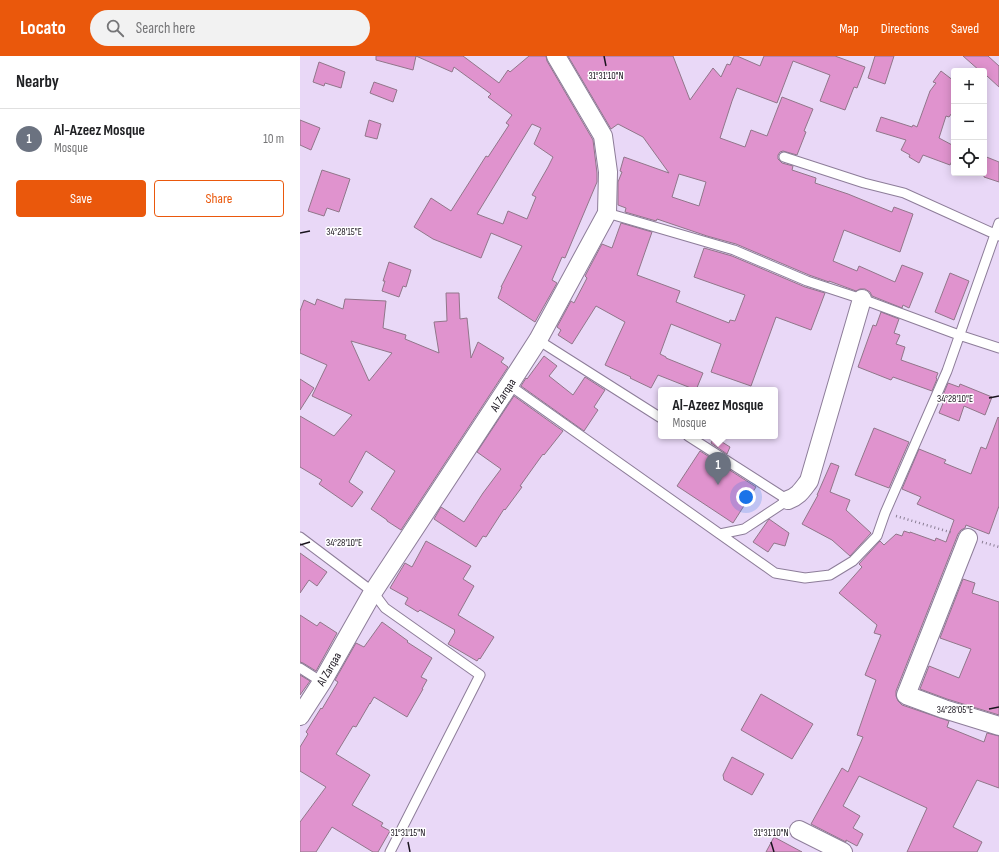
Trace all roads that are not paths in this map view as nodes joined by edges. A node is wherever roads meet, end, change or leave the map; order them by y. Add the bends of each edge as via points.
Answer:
1 (556, 56) edge
2 (784, 157) dead end
3 (607, 213) junction
4 (999, 223) edge
5 (997, 235) edge
6 (862, 300) junction
7 (959, 335) junction
8 (538, 340) junction
9 (999, 348) edge
10 (509, 385) junction
11 (658, 416) edge
12 (693, 439) edge
13 (788, 500) junction
14 (720, 534) junction
15 (300, 537) edge
16 (968, 538) road end
17 (373, 592) junction
18 (300, 668) edge
19 (322, 682) junction
20 (300, 716) edge
21 (999, 726) edge
22 (799, 830) dead end
23 (390, 852) edge
24 (843, 852) edge

1 - 3 street, Al Zarqaa via 603,136 608,172
2 - 5 lane via 904,193
3 - 6 lane via 734,250 807,281
3 - 8 street, Al Zarqaa
4 - 5 lane
5 - 7 lane
6 - 7 lane
6 - 13 street via 809,481 800,493
7 - 9 lane
7 - 14 lane via 947,371 877,535 853,561 830,575 818,577 805,578 775,573
8 - 10 street, Al Zarqaa
8 - 11 lane
10 - 14 lane
10 - 17 street, Al Zarqaa
12 - 13 lane
13 - 14 lane via 744,529
15 - 17 lane
16 - 21 street via 906,695
17 - 19 street, Al Zarqaa
17 - 23 lane via 385,608 480,675
18 - 19 lane
19 - 20 street, Al Zarqaa
22 - 24 street

